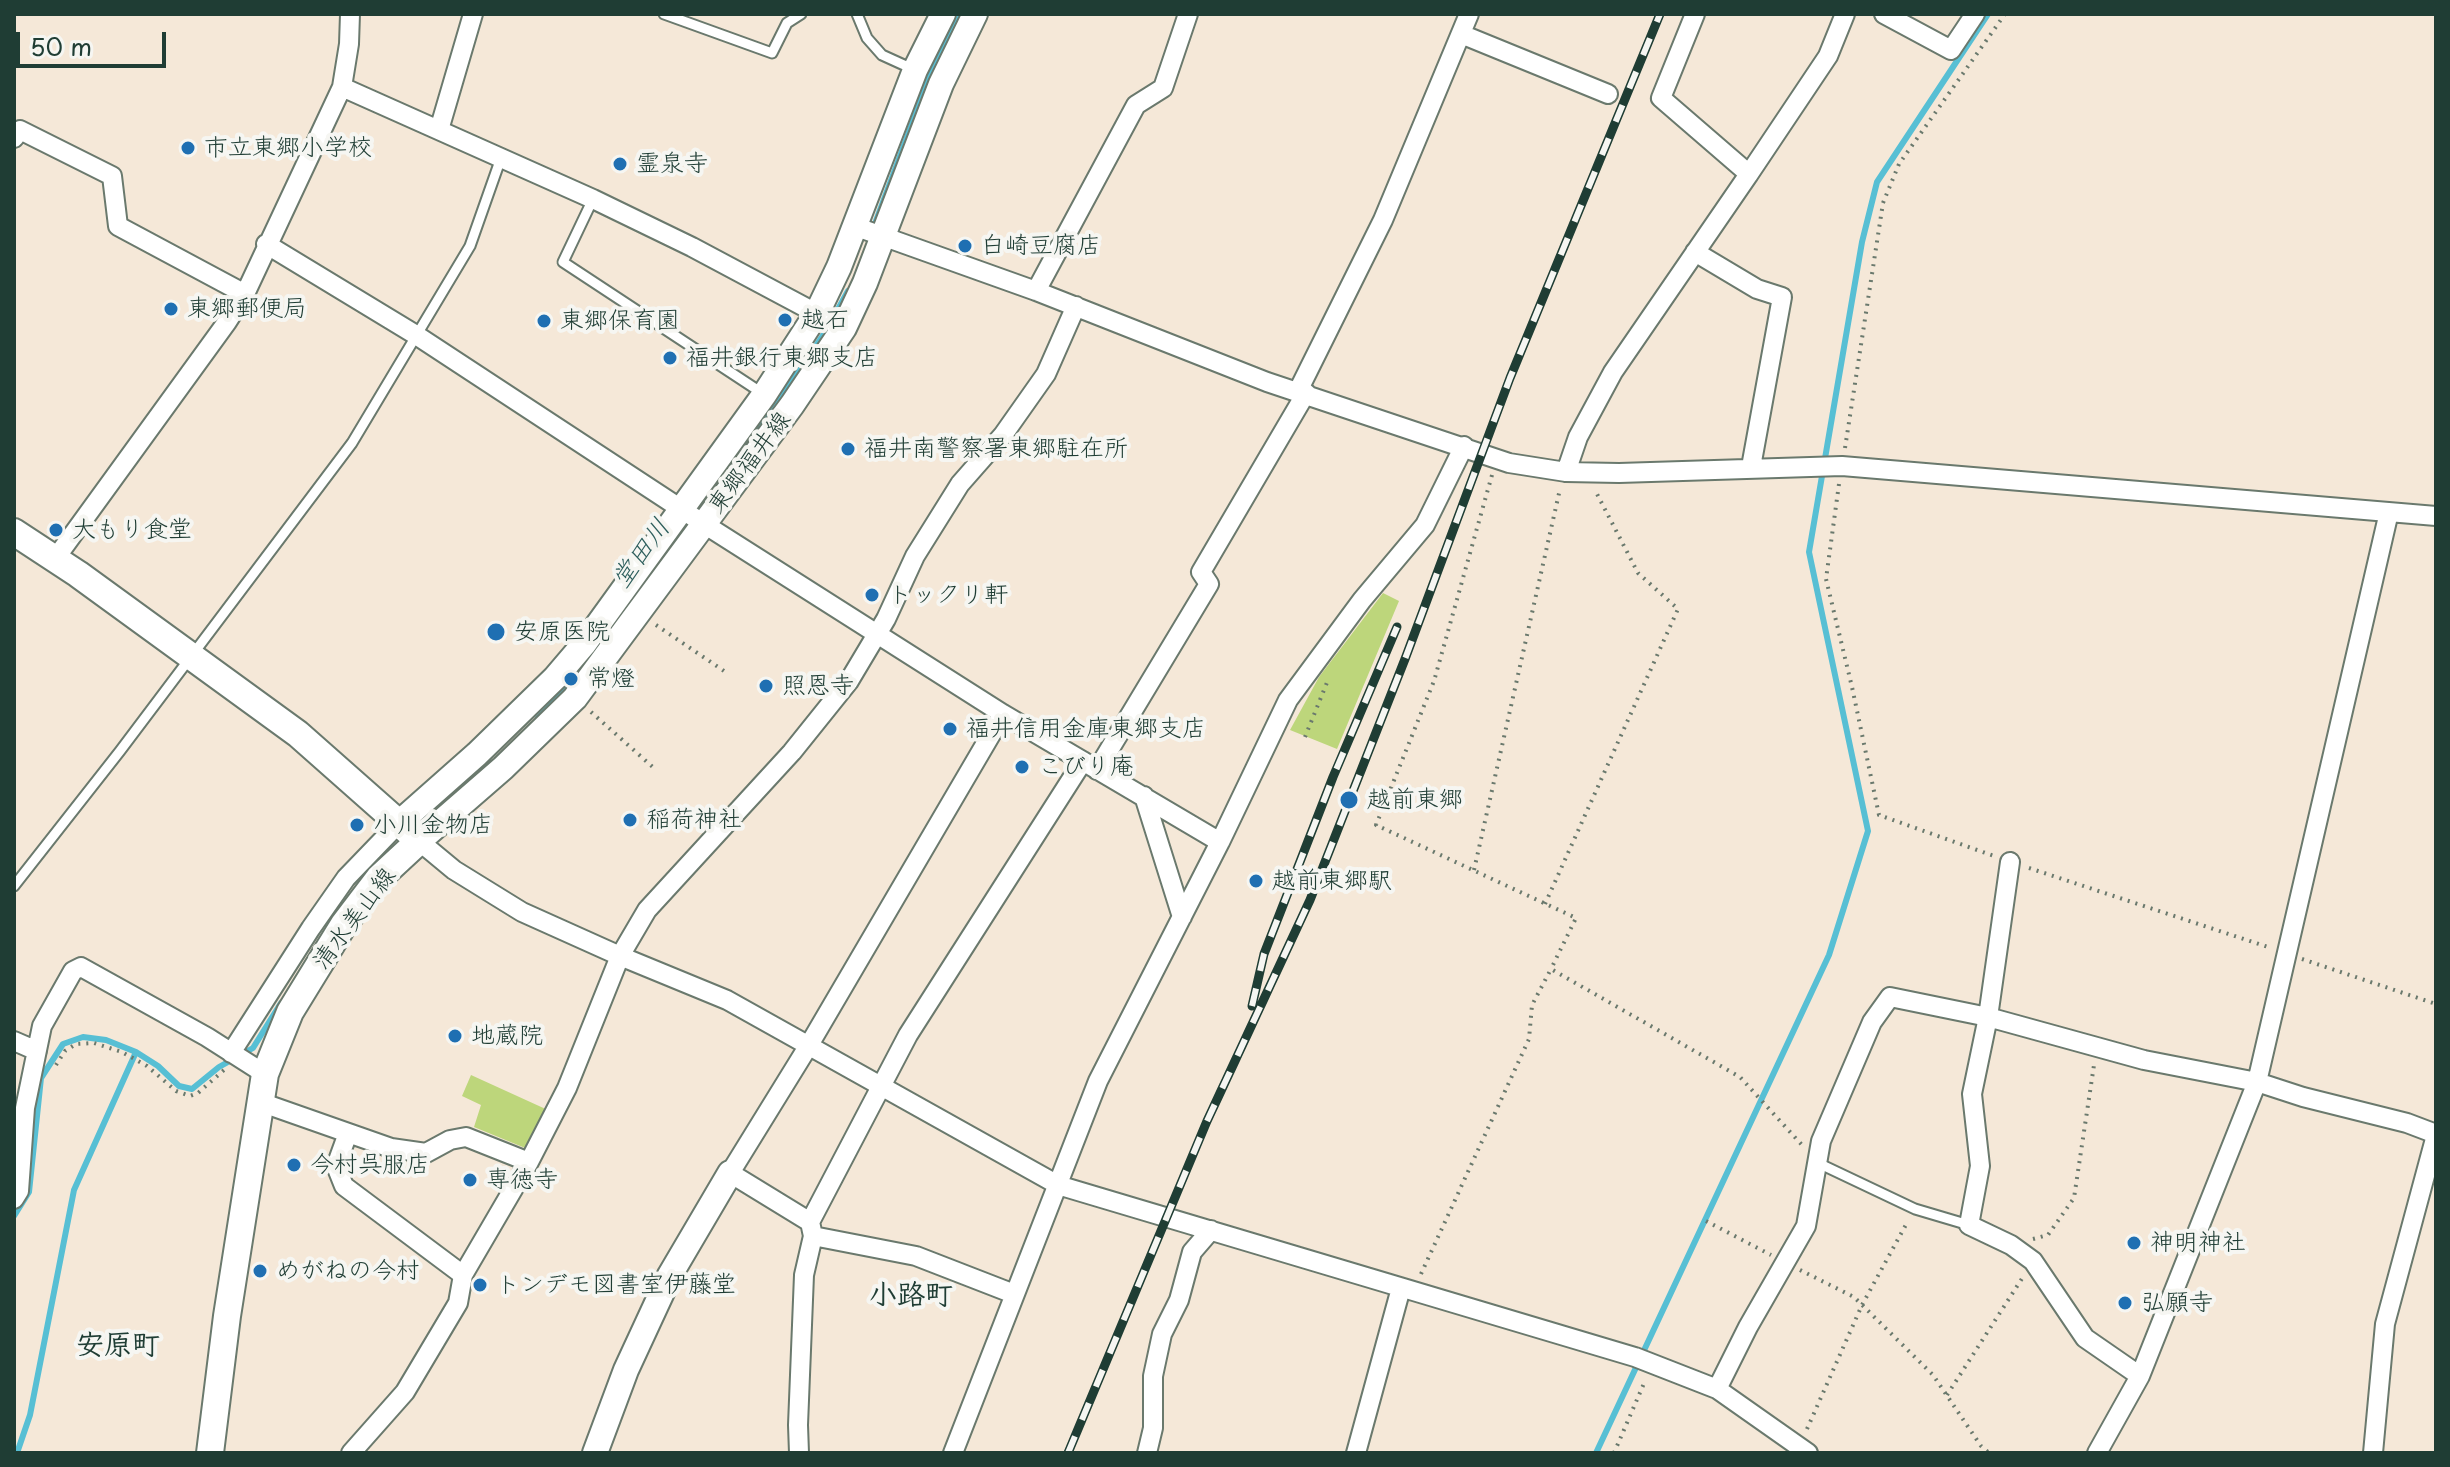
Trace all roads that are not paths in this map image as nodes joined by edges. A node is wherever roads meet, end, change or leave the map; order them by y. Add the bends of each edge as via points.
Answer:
1 (350, 14) edge
2 (473, 14) edge
3 (664, 14) edge
4 (801, 14) edge
5 (857, 14) edge
6 (943, 14) edge
7 (975, 14) edge
8 (1188, 14) edge
9 (1469, 14) edge
10 (1695, 14) edge
11 (1845, 14) edge
12 (1884, 14) edge
13 (1975, 14) edge
14 (1461, 34) junction
15 (915, 70) junction
16 (342, 87) junction
17 (1608, 94) dead end
18 (439, 130) junction
19 (14, 138) edge
20 (501, 158) junction
21 (1749, 174) junction
22 (593, 199) junction
23 (854, 226) junction
24 (883, 237) junction
25 (266, 244) junction
26 (1695, 252) junction
27 (1036, 291) junction
28 (245, 294) junction
29 (1076, 306) junction
30 (817, 313) junction
31 (844, 328) junction
32 (416, 335) junction
33 (1302, 392) junction
34 (763, 397) junction
35 (792, 405) junction
36 (1464, 446) junction
37 (1751, 467) junction
38 (1566, 472) junction
39 (681, 508) junction
40 (2389, 512) junction
41 (2436, 516) edge
42 (704, 524) junction
43 (14, 532) edge
44 (55, 559) junction
45 (613, 605) junction
46 (641, 611) junction
47 (877, 632) junction
48 (191, 655) junction
49 (555, 678) junction
50 (575, 698) junction
51 (1003, 714) junction
52 (1090, 766) junction
53 (1144, 796) junction
54 (409, 832) junction
55 (1220, 842) junction
56 (2010, 862) road end
57 (14, 886) edge
58 (1182, 917) junction
59 (319, 940) junction
60 (620, 956) junction
61 (1988, 1017) junction
62 (14, 1041) edge
63 (809, 1045) junction
64 (37, 1051) junction
65 (231, 1053) junction
66 (265, 1074) junction
67 (2257, 1082) junction
68 (883, 1086) junction
69 (260, 1102) junction
70 (348, 1133) junction
71 (2436, 1134) edge
72 (529, 1162) junction
73 (1818, 1163) junction
74 (730, 1173) junction
75 (1058, 1185) junction
76 (14, 1199) edge
77 (1969, 1225) junction
78 (811, 1229) junction
79 (1211, 1230) junction
80 (463, 1275) junction
81 (1407, 1289) junction
82 (1014, 1294) junction
83 (2140, 1376) junction
84 (1717, 1389) junction
85 (1803, 1450) edge
86 (210, 1453) edge
87 (351, 1453) edge
88 (595, 1453) edge
89 (799, 1453) edge
90 (953, 1453) edge
91 (1147, 1453) edge
92 (1356, 1453) edge
93 (2097, 1453) edge
94 (2373, 1453) edge

1 - 16 street
2 - 18 street
3 - 4 lane via 772,53 787,23
5 - 15 lane via 882,55
6 - 15 main road, 東郷福井線
7 - 24 main road, 東郷福井線 via 941,84
8 - 27 street via 1163,88 1136,105
9 - 14 street
10 - 21 street via 1661,98
11 - 21 street via 1828,56
12 - 13 street via 1951,50
14 - 17 street
14 - 33 street via 1383,220
15 - 23 main road, 東郷福井線
16 - 18 street
16 - 25 street
18 - 20 street
19 - 28 street via 20,130 112,176 118,226
20 - 22 street
20 - 32 lane via 470,246
21 - 26 street
22 - 30 street
22 - 34 lane via 563,262
23 - 24 street
23 - 30 main road, 東郷福井線
24 - 27 street
24 - 31 main road, 東郷福井線
25 - 28 street
25 - 32 street
26 - 37 street via 1757,289 1782,297
26 - 38 street via 1613,372 1578,437
27 - 29 street
28 - 44 street
29 - 33 street
29 - 47 street via 1046,374 960,484 915,556
30 - 31 street
30 - 34 main road, 東郷福井線
31 - 35 main road, 東郷福井線
32 - 39 street
32 - 48 lane via 352,443
33 - 36 street
33 - 52 street via 1201,572 1209,584
34 - 35 street
34 - 39 main road, 東郷福井線
35 - 42 main road, 東郷福井線
36 - 38 street via 1509,463
36 - 55 street via 1425,525 1288,700
37 - 38 street
37 - 40 street via 1842,466
39 - 42 street
39 - 45 main road, 東郷福井線
40 - 41 street
40 - 67 street
42 - 46 main road, 東郷福井線
42 - 47 street
43 - 44 main road
44 - 48 main road
45 - 46 street
45 - 49 main road, 東郷福井線
46 - 50 main road, 東郷福井線
47 - 51 street
47 - 60 street via 849,681 792,752 647,910
48 - 54 main road via 298,734
48 - 57 lane
49 - 50 street
49 - 54 main road, 東郷福井線 via 477,754
50 - 54 main road, 東郷福井線 via 503,768
51 - 52 street
51 - 63 street
52 - 53 street
52 - 68 street via 908,1035
53 - 55 street
53 - 58 street
54 - 59 main road, 清水美山線 via 379,878
54 - 60 street via 454,870 522,912
55 - 58 street
56 - 61 street
58 - 75 street via 1098,1081
59 - 65 street
59 - 66 main road, 清水美山線
60 - 63 street via 727,1000
60 - 72 street via 567,1088
61 - 67 street via 2144,1060
61 - 73 street via 1890,997 1872,1022 1821,1141
61 - 77 street via 1972,1094 1980,1166
62 - 64 street
63 - 68 street
63 - 74 street
64 - 65 street via 42,1026 73,971 81,967
64 - 76 street
65 - 66 street
66 - 69 main road, 清水美山線
67 - 71 street
67 - 83 street
68 - 75 street
68 - 78 street
69 - 70 street
69 - 86 main road, 清水美山線
70 - 72 street via 426,1153 466,1137
70 - 80 street via 336,1166 344,1186
71 - 94 street via 2385,1324
72 - 80 street
73 - 77 lane via 1915,1209
73 - 84 street via 1806,1226
74 - 78 street
74 - 88 main road via 670,1275
75 - 79 street
75 - 82 street
77 - 83 street via 2033,1261 2085,1338
78 - 82 street via 916,1256
78 - 89 street via 804,1275
79 - 81 street
79 - 91 street via 1192,1252 1179,1300 1162,1334
80 - 87 street via 458,1303 436,1343 405,1392
81 - 84 street via 1644,1361
81 - 92 street
82 - 90 street
83 - 93 street
84 - 85 street

